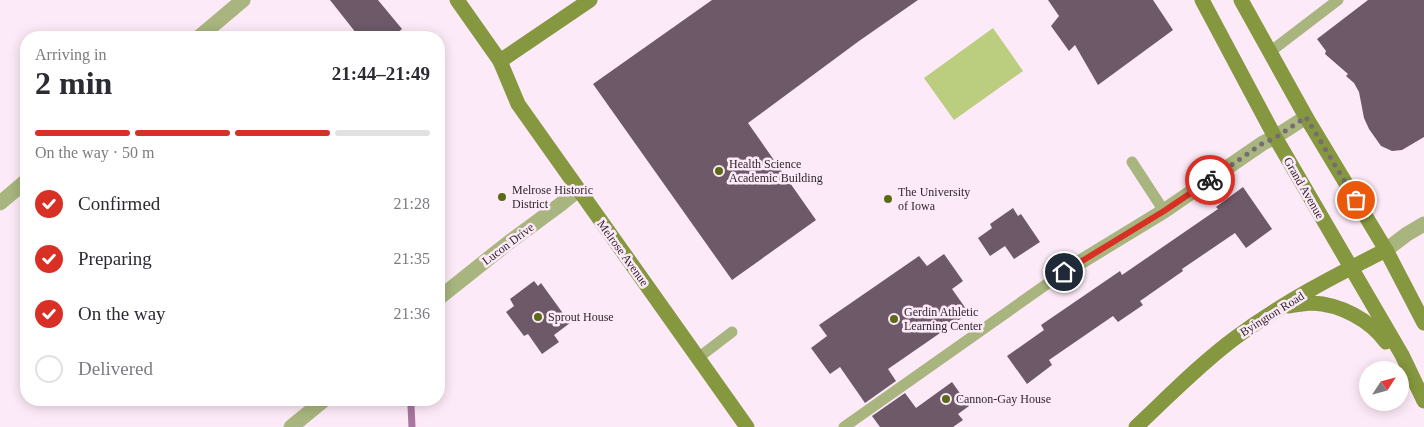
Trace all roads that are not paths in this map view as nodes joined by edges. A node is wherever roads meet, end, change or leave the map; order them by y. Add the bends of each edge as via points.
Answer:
1 (243, 0) edge
2 (457, 0) edge
3 (590, 0) edge
4 (1202, 0) edge
5 (1241, 0) edge
6 (1338, 0) edge
7 (206, 31) edge
8 (1270, 52) junction
9 (500, 62) junction
10 (1306, 117) junction
11 (1275, 138) junction
12 (1132, 162) dead end
13 (20, 186) edge
14 (578, 190) junction
15 (0, 202) edge
16 (1164, 211) junction
17 (1424, 224) edge
18 (1386, 250) junction
19 (1351, 268) junction
20 (1064, 272) joint
21 (445, 293) edge
22 (1278, 308) junction
23 (1424, 323) edge
24 (732, 332) dead end
25 (698, 358) junction
26 (1410, 372) junction
27 (1424, 401) edge
28 (317, 406) edge
29 (291, 427) edge
30 (747, 427) edge
31 (844, 427) edge
32 (1136, 427) edge

1 - 7 street
2 - 9 main road, Melrose Avenue
3 - 9 main road
4 - 11 main road, Grand Avenue
5 - 8 main road
6 - 8 lane
8 - 10 main road
9 - 14 main road, Melrose Avenue via 518,104
10 - 11 street
10 - 18 main road
11 - 16 street
11 - 19 main road, Grand Avenue
12 - 16 lane
13 - 15 street
14 - 21 street, Lucon Drive
14 - 25 main road, Melrose Avenue
16 - 20 street
17 - 18 street, Byington Road
18 - 19 main road, Byington Road
18 - 23 main road
19 - 22 main road, Byington Road
19 - 26 main road, Grand Avenue
20 - 31 lane
22 - 26 main road via 1312,303 1344,310 1366,321 1381,335
22 - 32 main road, Byington Road via 1233,339
24 - 25 lane
25 - 30 main road, Melrose Avenue
26 - 27 main road, Grand Avenue
28 - 29 street

